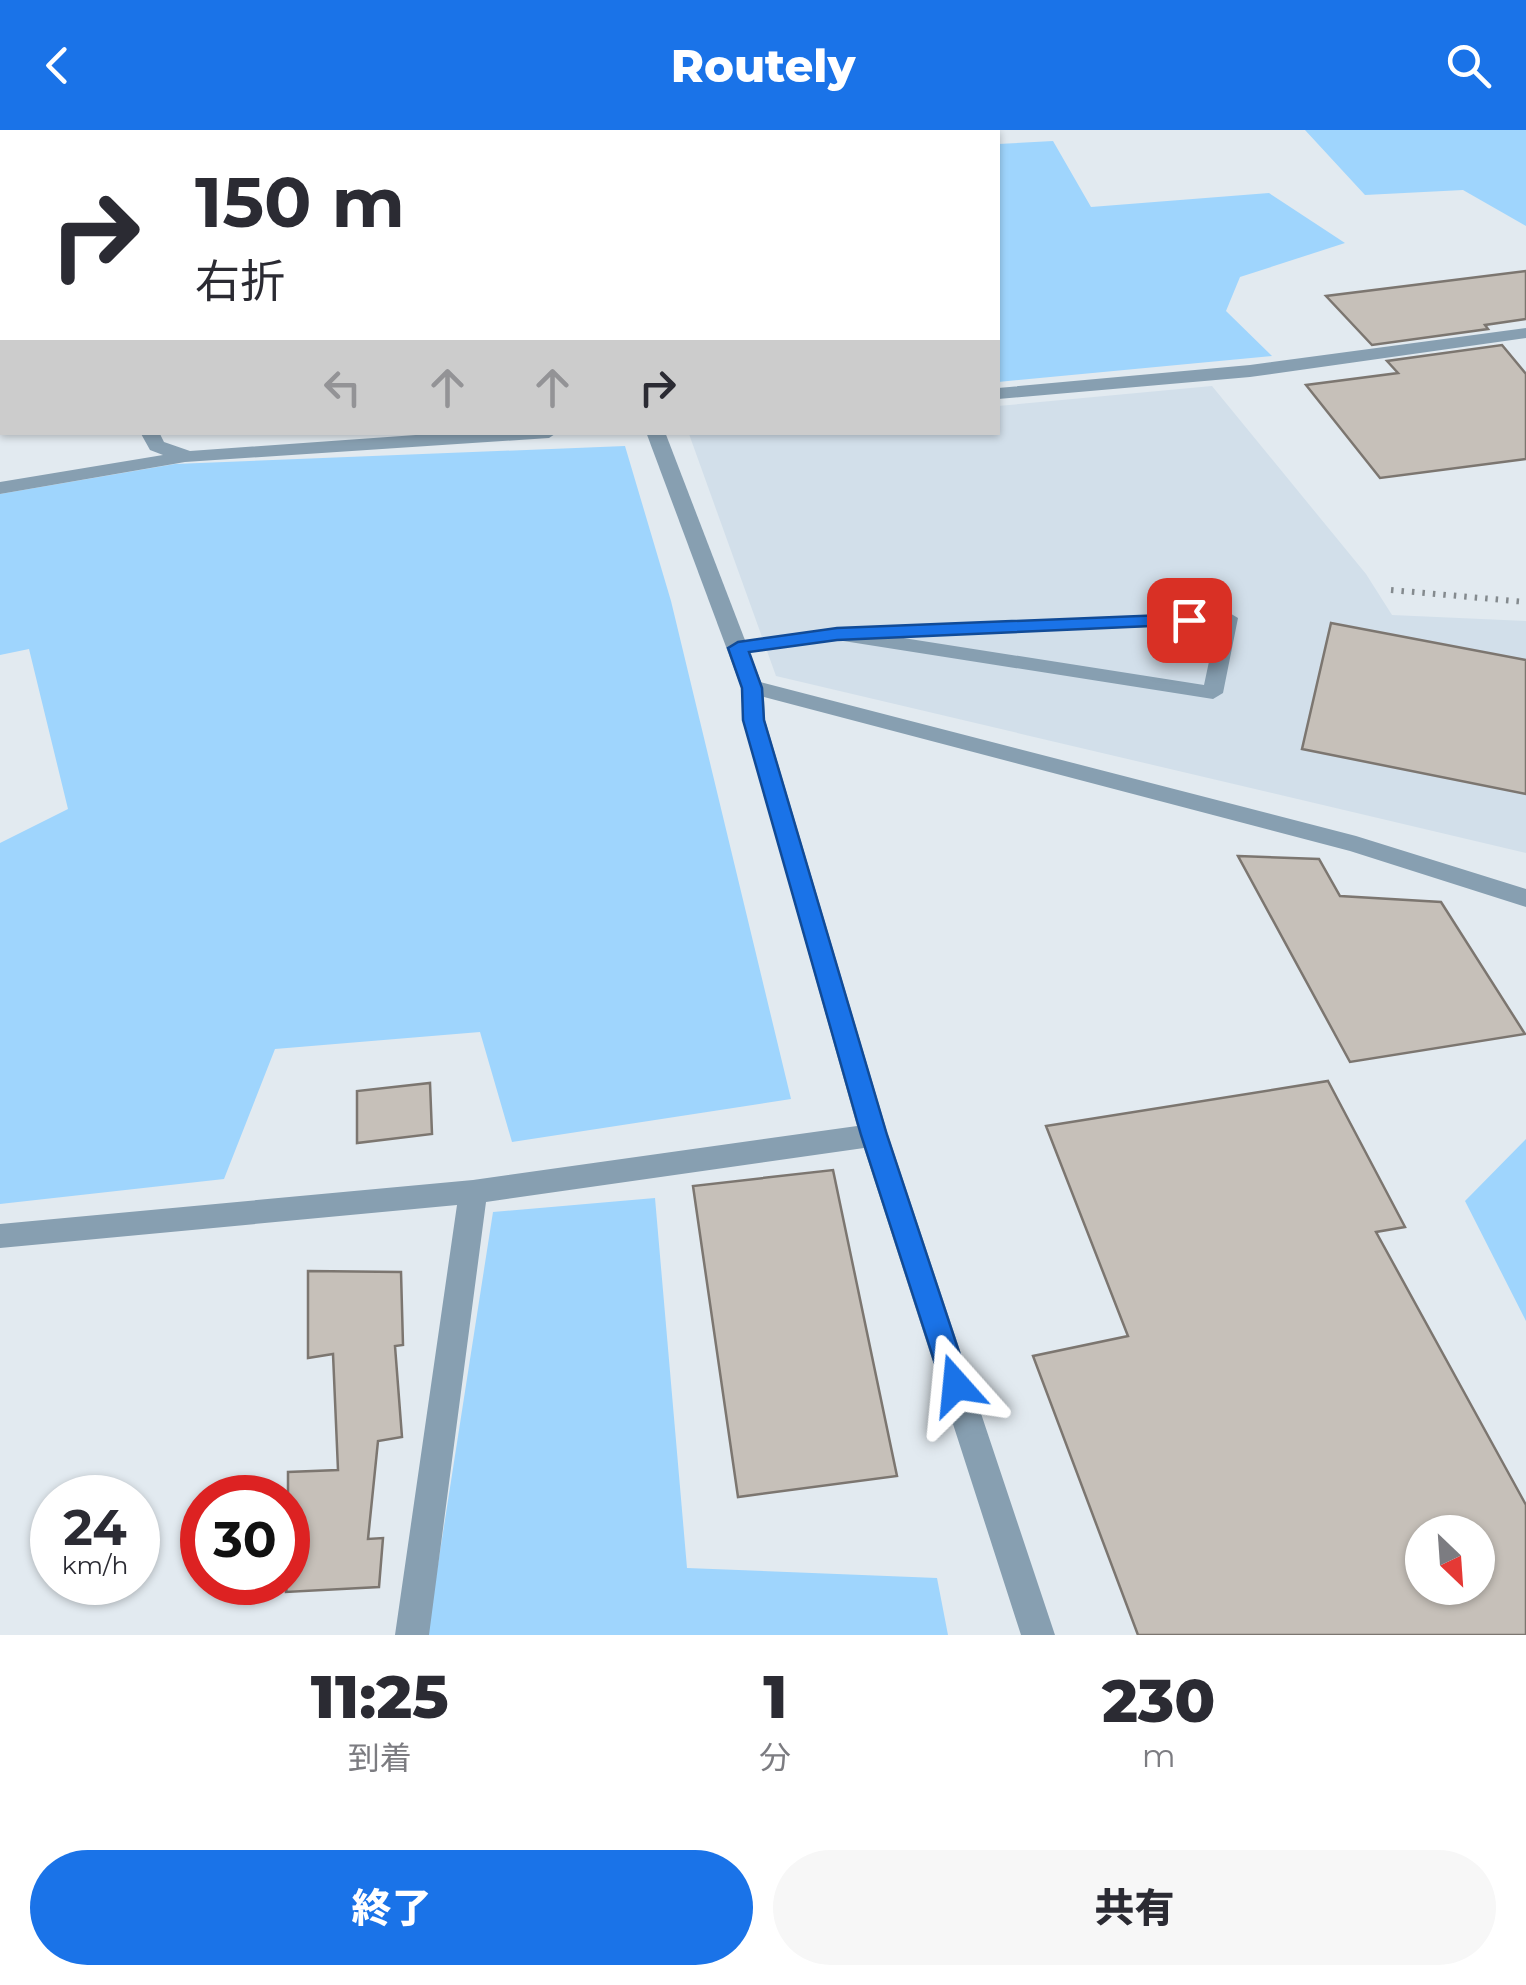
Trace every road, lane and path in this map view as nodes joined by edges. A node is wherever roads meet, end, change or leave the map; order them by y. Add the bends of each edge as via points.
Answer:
1 (1526, 333) edge
2 (1000, 394) edge
3 (151, 435) edge
4 (503, 435) edge
5 (657, 435) edge
6 (188, 456) junction
7 (0, 488) edge
8 (1391, 590) dead end
9 (1526, 602) edge
10 (837, 634) junction
11 (738, 648) junction
12 (752, 688) junction
13 (1526, 898) edge
14 (874, 1135) junction
15 (474, 1192) junction
16 (0, 1236) edge
17 (412, 1635) edge
18 (1038, 1635) edge

1 - 2 street via 1250,371
3 - 6 street via 157,446
4 - 6 street
5 - 11 street
6 - 7 street
8 - 9 path
10 - 10 lane via 1214,693 1228,618 1130,622
10 - 11 lane
11 - 12 street
12 - 13 street via 1356,844
12 - 14 street via 754,720
14 - 15 street
14 - 18 street
15 - 16 street
15 - 17 street

